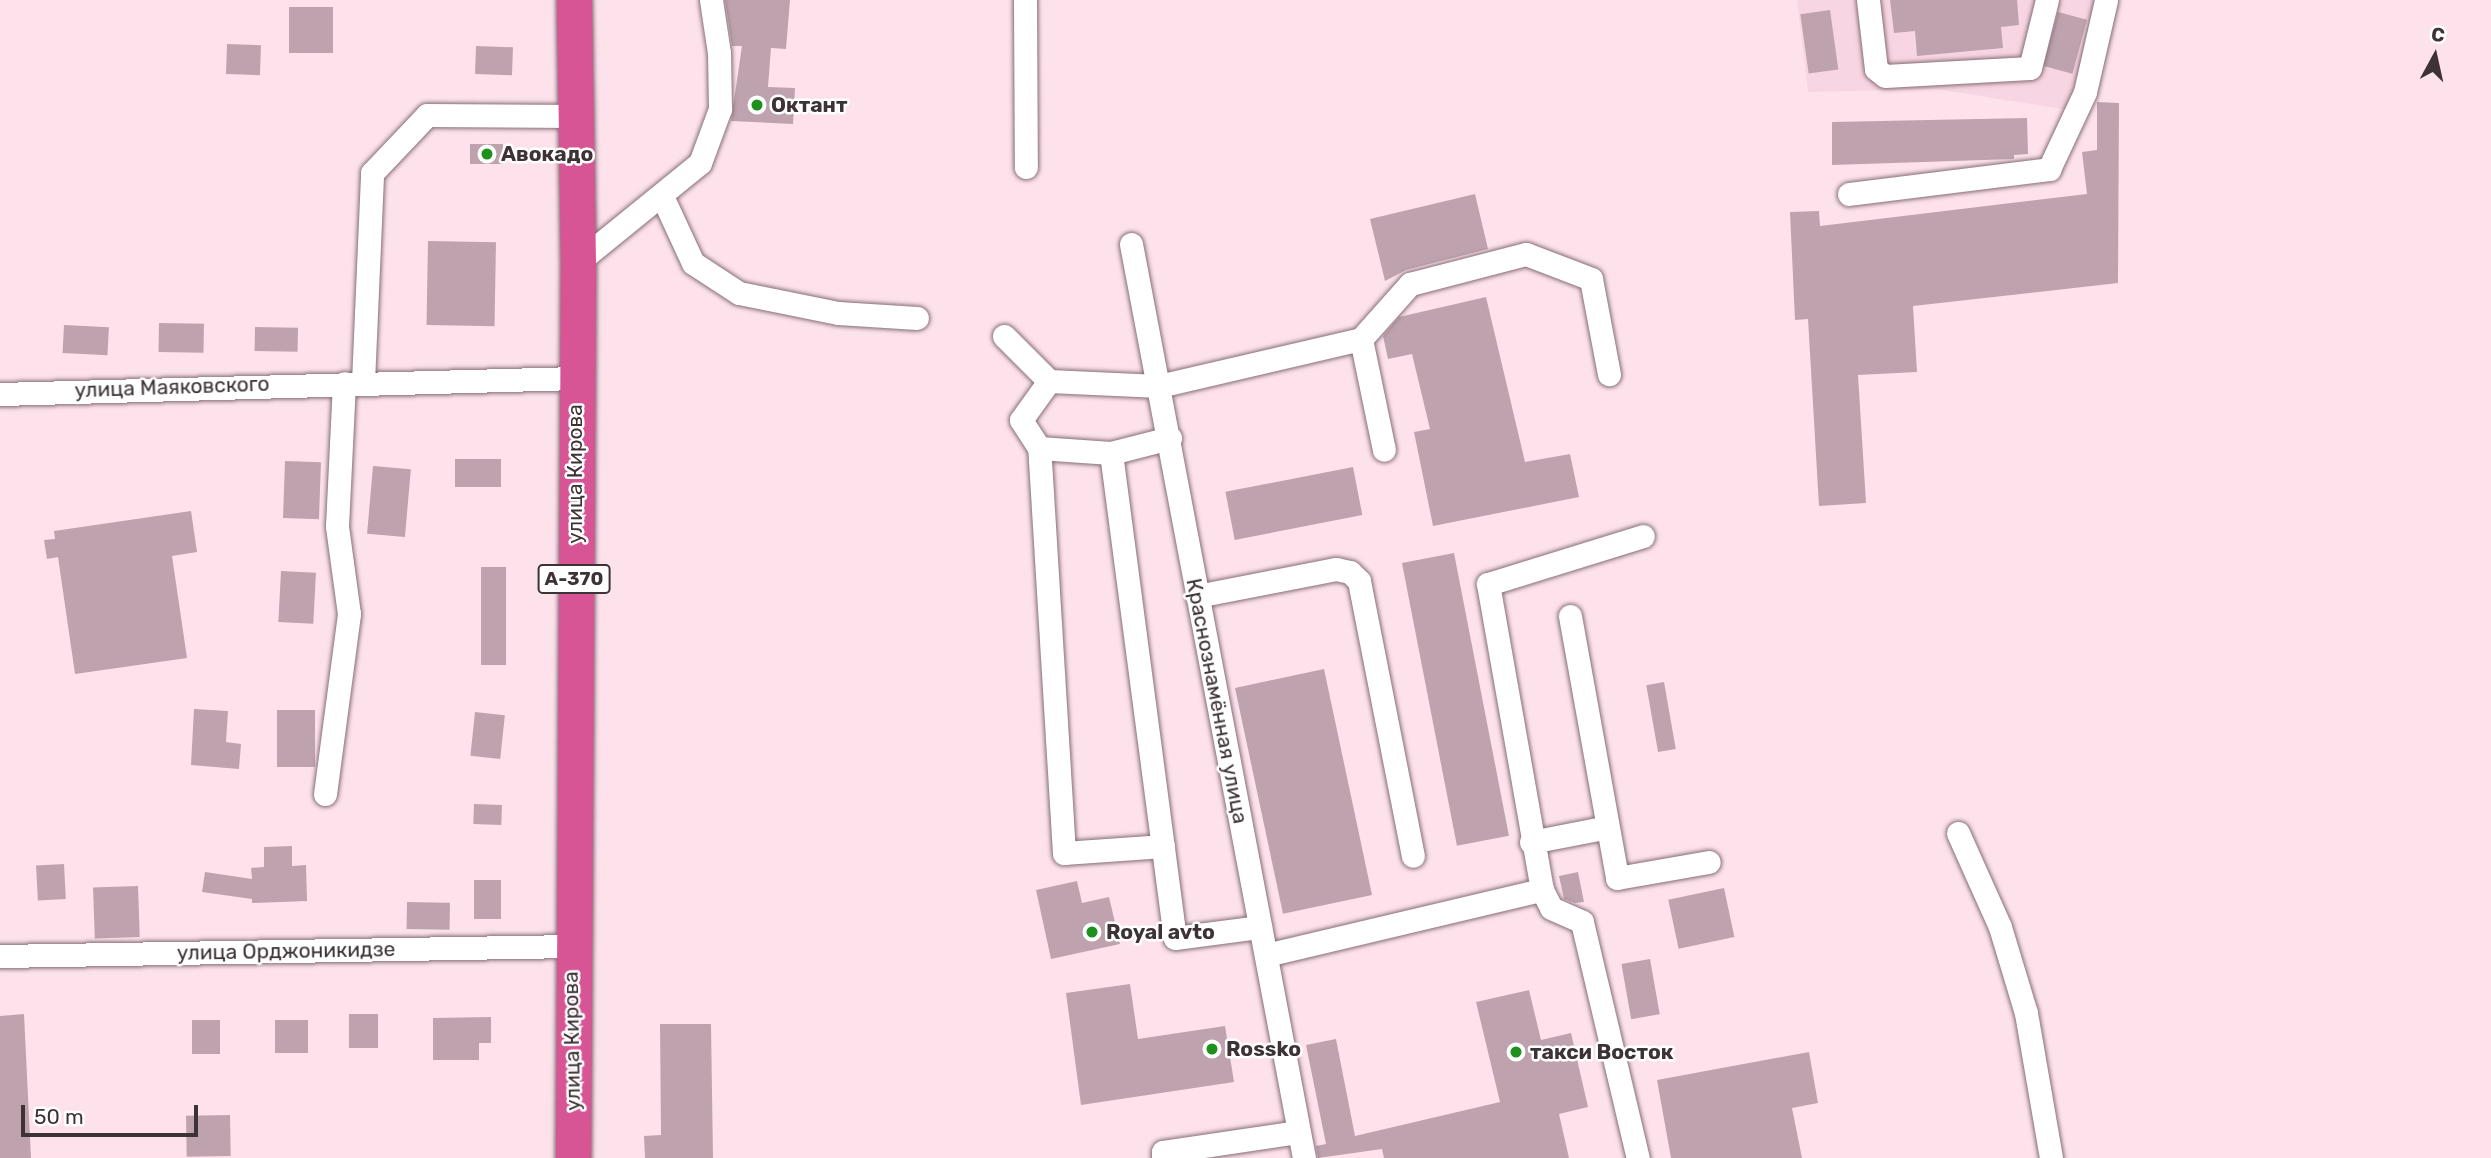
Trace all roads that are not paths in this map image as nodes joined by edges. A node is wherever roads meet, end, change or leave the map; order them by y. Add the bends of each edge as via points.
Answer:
1 (574, 0) edge
2 (711, 0) edge
3 (1025, 0) edge
4 (1868, 0) edge
5 (2047, 0) edge
6 (2106, 0) edge
7 (576, 116) junction
8 (1026, 167) dead end
9 (1849, 194) dead end
10 (662, 196) junction
11 (1130, 244) dead end
12 (578, 262) junction
13 (918, 318) dead end
14 (1003, 337) dead end
15 (1362, 339) junction
16 (1609, 374) dead end
17 (575, 378) junction
18 (1049, 381) junction
19 (353, 382) junction
20 (1159, 386) junction
21 (0, 394) edge
22 (1170, 438) junction
23 (1039, 448) junction
24 (1384, 450) dead end
25 (1111, 453) junction
26 (1643, 536) dead end
27 (1197, 596) junction
28 (1570, 616) dead end
29 (325, 794) dead end
30 (1608, 827) junction
31 (1958, 833) dead end
32 (1531, 842) junction
33 (1163, 846) junction
34 (1413, 856) dead end
35 (1709, 862) dead end
36 (1542, 890) junction
37 (1260, 927) junction
38 (571, 946) junction
39 (1266, 955) junction
40 (0, 956) edge
41 (1299, 1132) junction
42 (573, 1158) edge
43 (1163, 1158) edge
44 (1304, 1158) edge
45 (1638, 1158) edge
46 (2051, 1158) edge

1 - 7 highway, улица Кирова / А-370
2 - 10 street via 719,53 720,109 700,163
3 - 8 street
4 - 5 street via 1876,69 1885,76 2030,68
6 - 9 street via 2085,92 2049,169
7 - 12 highway, улица Кирова / А-370
7 - 19 street via 427,115 372,173
10 - 12 street
10 - 13 street via 693,262 740,293 838,313
11 - 20 street, Краснознамённая улица
12 - 17 highway, улица Кирова / А-370
14 - 18 street
15 - 16 street via 1410,284 1526,254 1591,279
15 - 20 street
15 - 24 street
17 - 19 street, улица Маяковского
17 - 38 highway, улица Кирова / А-370
18 - 20 street
18 - 23 street via 1021,420
19 - 21 street, улица Маяковского
19 - 29 street via 337,526 349,614
20 - 22 street, Краснознамённая улица
22 - 25 street
22 - 27 street, Краснознамённая улица
23 - 25 street
23 - 33 street via 1064,853
25 - 33 street
26 - 32 street via 1488,584
27 - 34 street via 1336,569 1350,572 1359,581
27 - 37 street, Краснознамённая улица
28 - 30 street
30 - 32 street
30 - 35 street via 1617,878
31 - 46 street via 2000,928 2026,1013
32 - 36 street
33 - 37 street via 1175,937
36 - 39 street
36 - 45 street via 1551,908 1582,922
37 - 39 street, Краснознамённая улица
38 - 40 street, улица Орджоникидзе
38 - 42 highway, улица Кирова / А-370
39 - 41 street, Краснознамённая улица
41 - 43 street via 1163,1152
41 - 44 street, Краснознамённая улица

